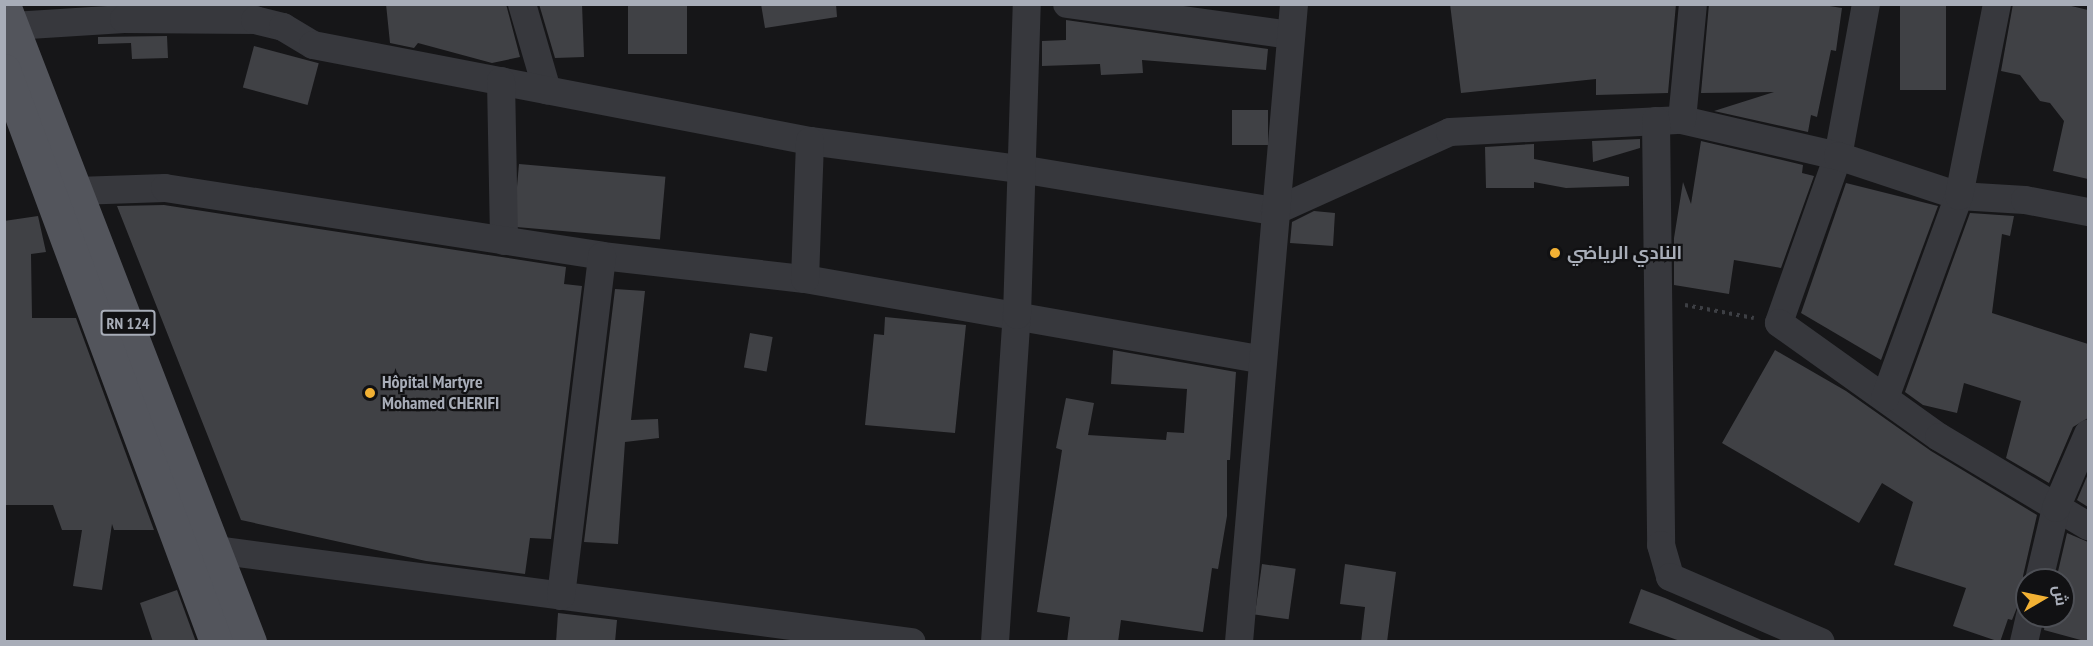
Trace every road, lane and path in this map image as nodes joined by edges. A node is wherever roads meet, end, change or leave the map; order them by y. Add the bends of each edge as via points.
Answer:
1 (522, 4) edge
2 (1027, 4) edge
3 (1067, 4) edge
4 (1294, 4) edge
5 (1694, 4) edge
6 (1866, 4) edge
7 (1997, 4) edge
8 (9, 15) edge
9 (1290, 35) junction
10 (4, 70) edge
11 (501, 81) junction
12 (547, 90) junction
13 (1669, 121) junction
14 (810, 141) junction
15 (1838, 156) junction
16 (1020, 169) junction
17 (77, 191) junction
18 (1959, 196) junction
19 (1275, 211) junction
20 (2088, 212) edge
21 (504, 240) junction
22 (602, 256) junction
23 (805, 279) junction
24 (1658, 300) junction
25 (1017, 315) junction
26 (1779, 323) junction
27 (1263, 360) junction
28 (1885, 398) junction
29 (2088, 434) edge
30 (2056, 508) junction
31 (2088, 526) edge
32 (179, 545) junction
33 (216, 549) junction
34 (2042, 568) edge
35 (561, 596) junction
36 (216, 642) edge
37 (250, 642) edge
38 (912, 642) edge
39 (995, 642) edge
40 (1239, 642) edge
41 (1821, 642) edge

1 - 12 street
2 - 16 street
3 - 9 street
4 - 9 street
5 - 13 street
6 - 15 street
7 - 18 street
8 - 11 street via 255,20 283,27 314,45
8 - 17 main road, RN 124
9 - 19 street
10 - 32 main road, RN 124
11 - 12 street
11 - 21 street
12 - 14 street
13 - 15 street
13 - 19 street via 1450,132
13 - 24 street
14 - 16 street
14 - 23 street
15 - 18 street
15 - 26 street
16 - 19 street
16 - 25 street
17 - 21 street via 165,188
17 - 33 main road, RN 124
18 - 20 street via 2025,200
18 - 28 street
19 - 27 street
21 - 22 street
22 - 23 street
22 - 35 street
23 - 25 street
24 - 26 path
24 - 41 street via 1661,545 1670,577
25 - 27 street
25 - 39 street
26 - 28 street
27 - 40 street
28 - 30 street via 1939,437
29 - 30 street
30 - 31 street
30 - 34 street
32 - 33 street
32 - 36 main road, RN 124
33 - 35 street
33 - 37 main road, RN 124
35 - 38 street

